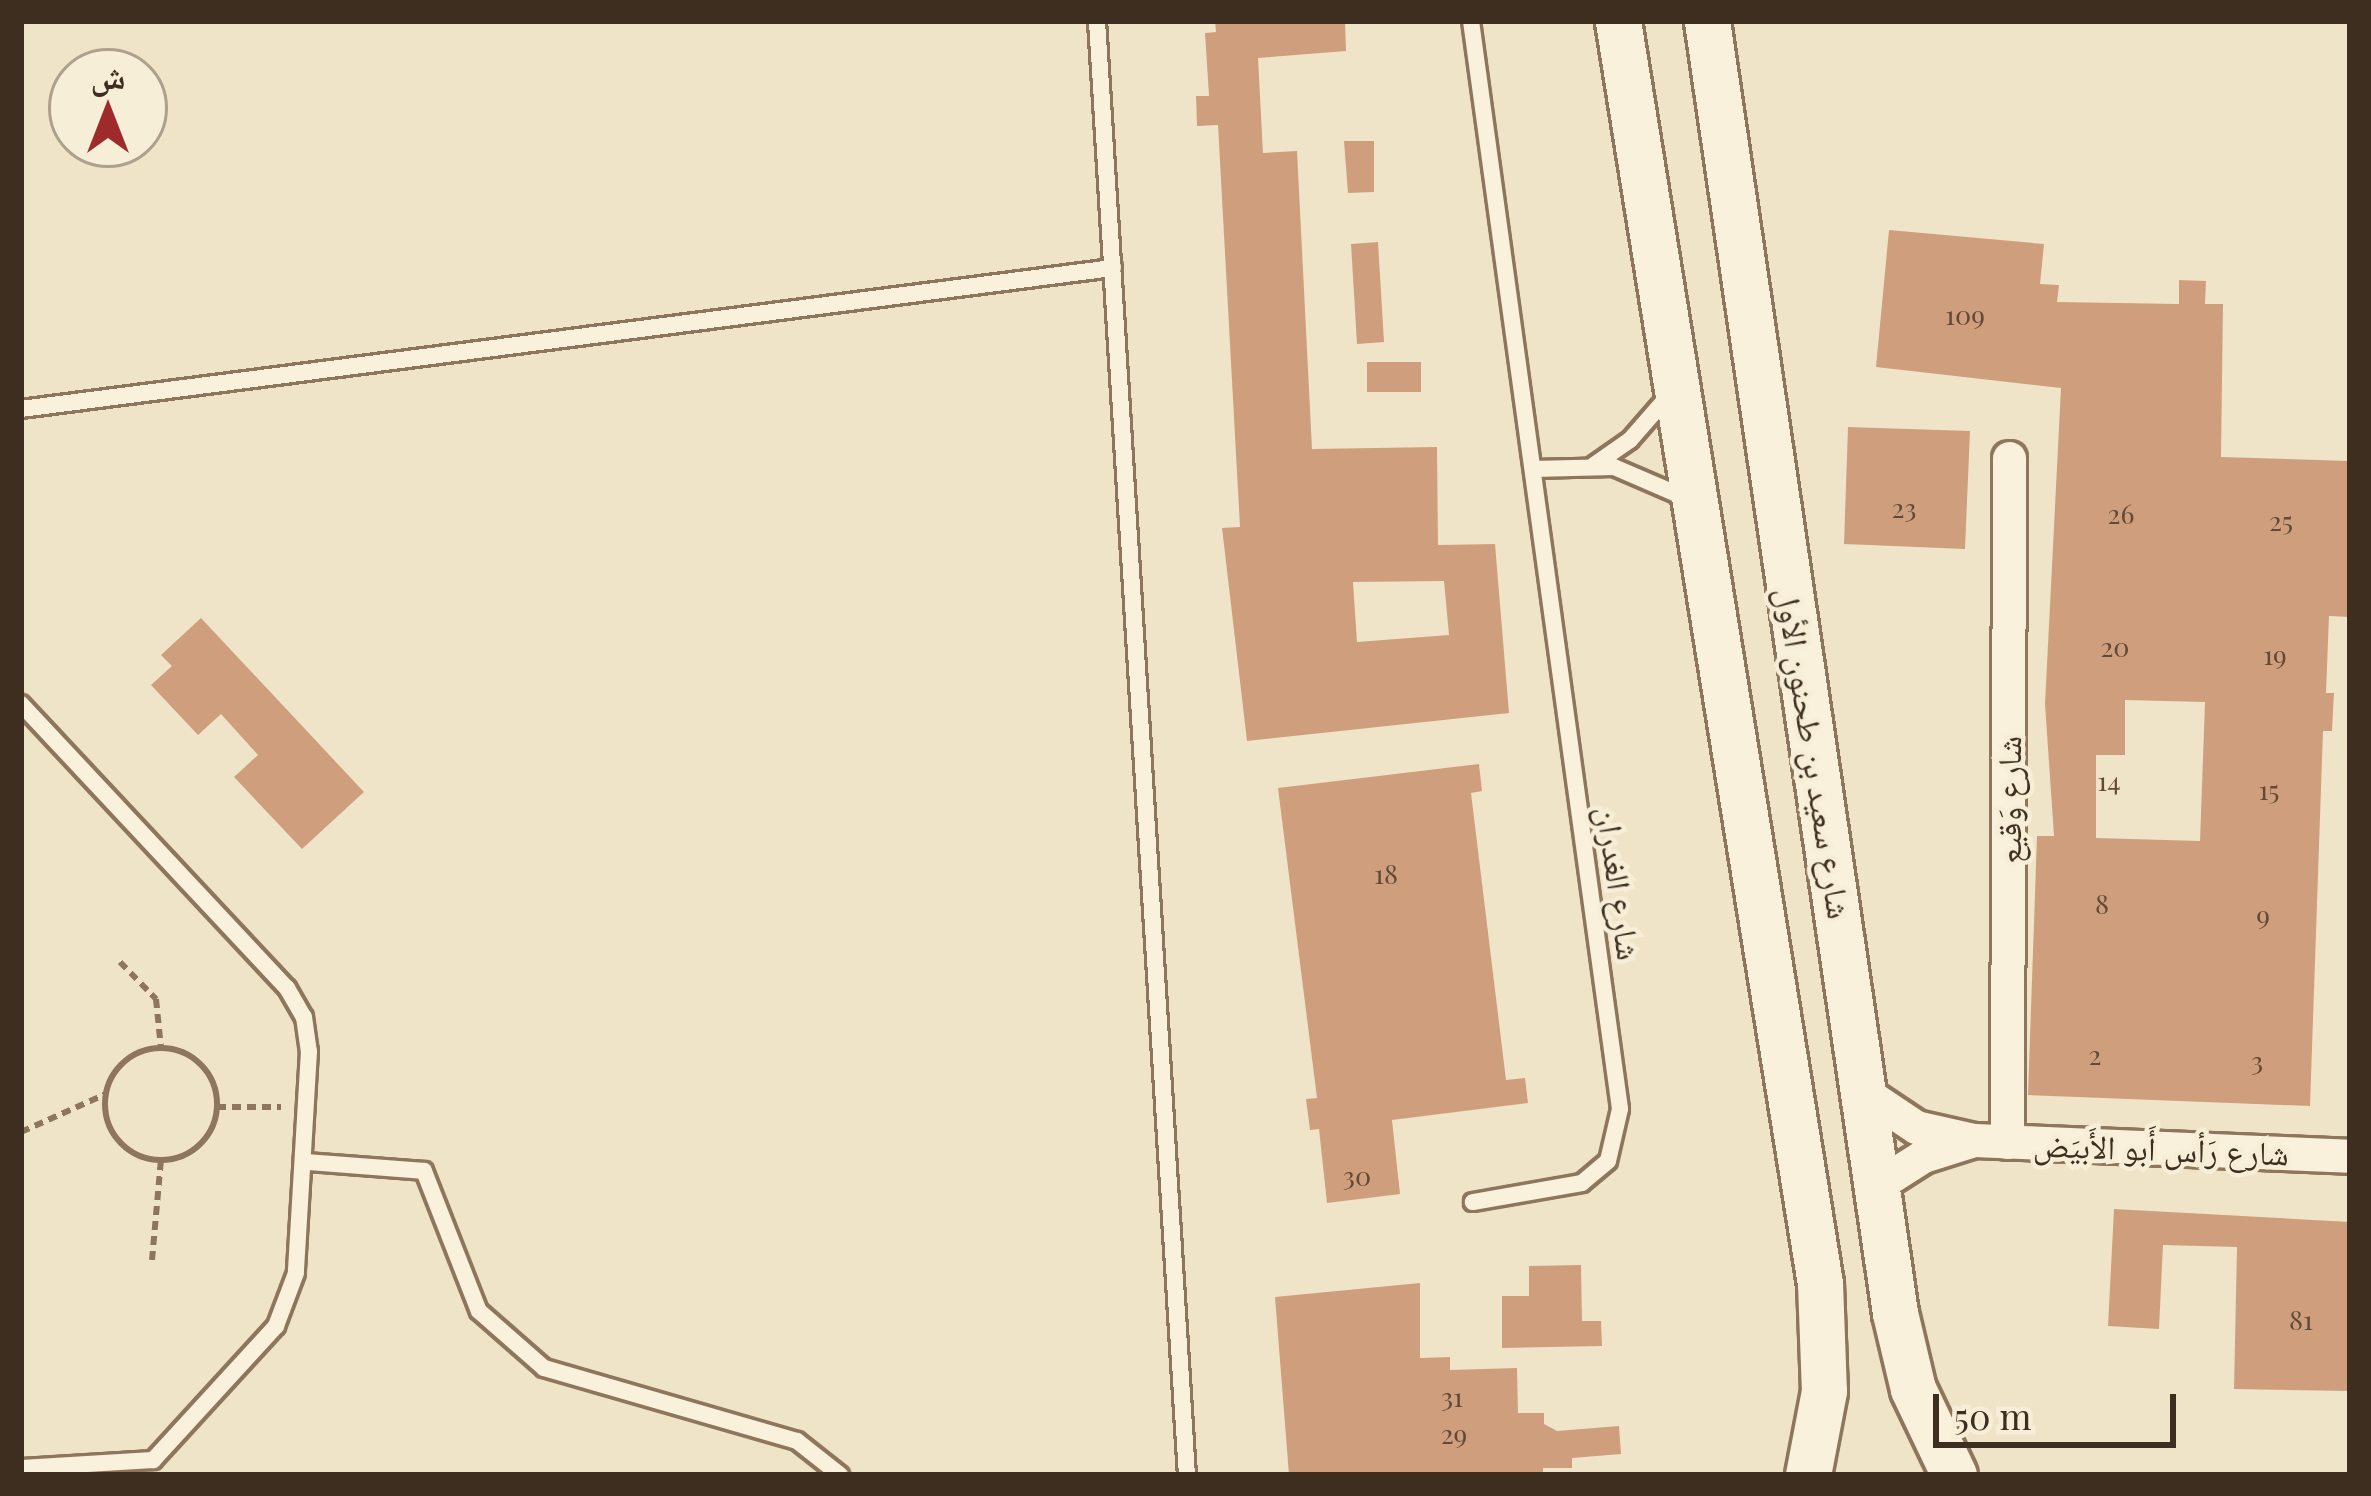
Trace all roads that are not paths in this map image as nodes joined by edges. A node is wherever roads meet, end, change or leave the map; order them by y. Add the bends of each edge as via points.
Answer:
1 (1097, 21) edge
2 (1471, 21) edge
3 (1618, 21) edge
4 (1707, 21) edge
5 (1113, 268) junction
6 (1673, 390) junction
7 (21, 409) edge
8 (2009, 458) dead end
9 (1593, 465) junction
10 (1532, 469) junction
11 (1688, 500) junction
12 (21, 704) edge
13 (1868, 1095) junction
14 (1973, 1140) junction
15 (2007, 1142) junction
16 (2350, 1156) edge
17 (307, 1162) junction
18 (1879, 1184) junction
19 (1473, 1202) dead end
20 (21, 1468) edge
21 (840, 1475) edge
22 (1186, 1475) edge
23 (1808, 1475) edge
24 (1954, 1475) edge

1 - 5 lane
2 - 10 lane, شارع الغدران
3 - 6 main road
4 - 13 main road, شارع سعيد بن طحنون الأول
5 - 7 lane
5 - 22 lane
6 - 9 lane via 1630,440
6 - 11 main road
8 - 15 street, شارع وَقيع
9 - 10 lane
9 - 11 lane via 1653,478
10 - 19 lane, شارع الغدران via 1620,1109 1608,1161 1582,1183
11 - 23 main road via 1825,1318 1825,1391
12 - 17 lane via 297,1002 308,1034
13 - 14 street, شارع رَأس أَبو الأَبيَض via 1916,1127
13 - 18 main road, شارع سعيد بن طحنون الأول
14 - 15 street, شارع رَأس أَبو الأَبيَض
14 - 18 street, شارع رَأس أَبو الأَبيَض via 1923,1156
15 - 16 street, شارع رَأس أَبو الأَبيَض
17 - 20 lane via 285,1309 165,1452 138,1465
17 - 21 lane via 424,1172 479,1310 544,1368 797,1441
18 - 24 main road, شارع سعيد بن طحنون الأول via 1903,1352

